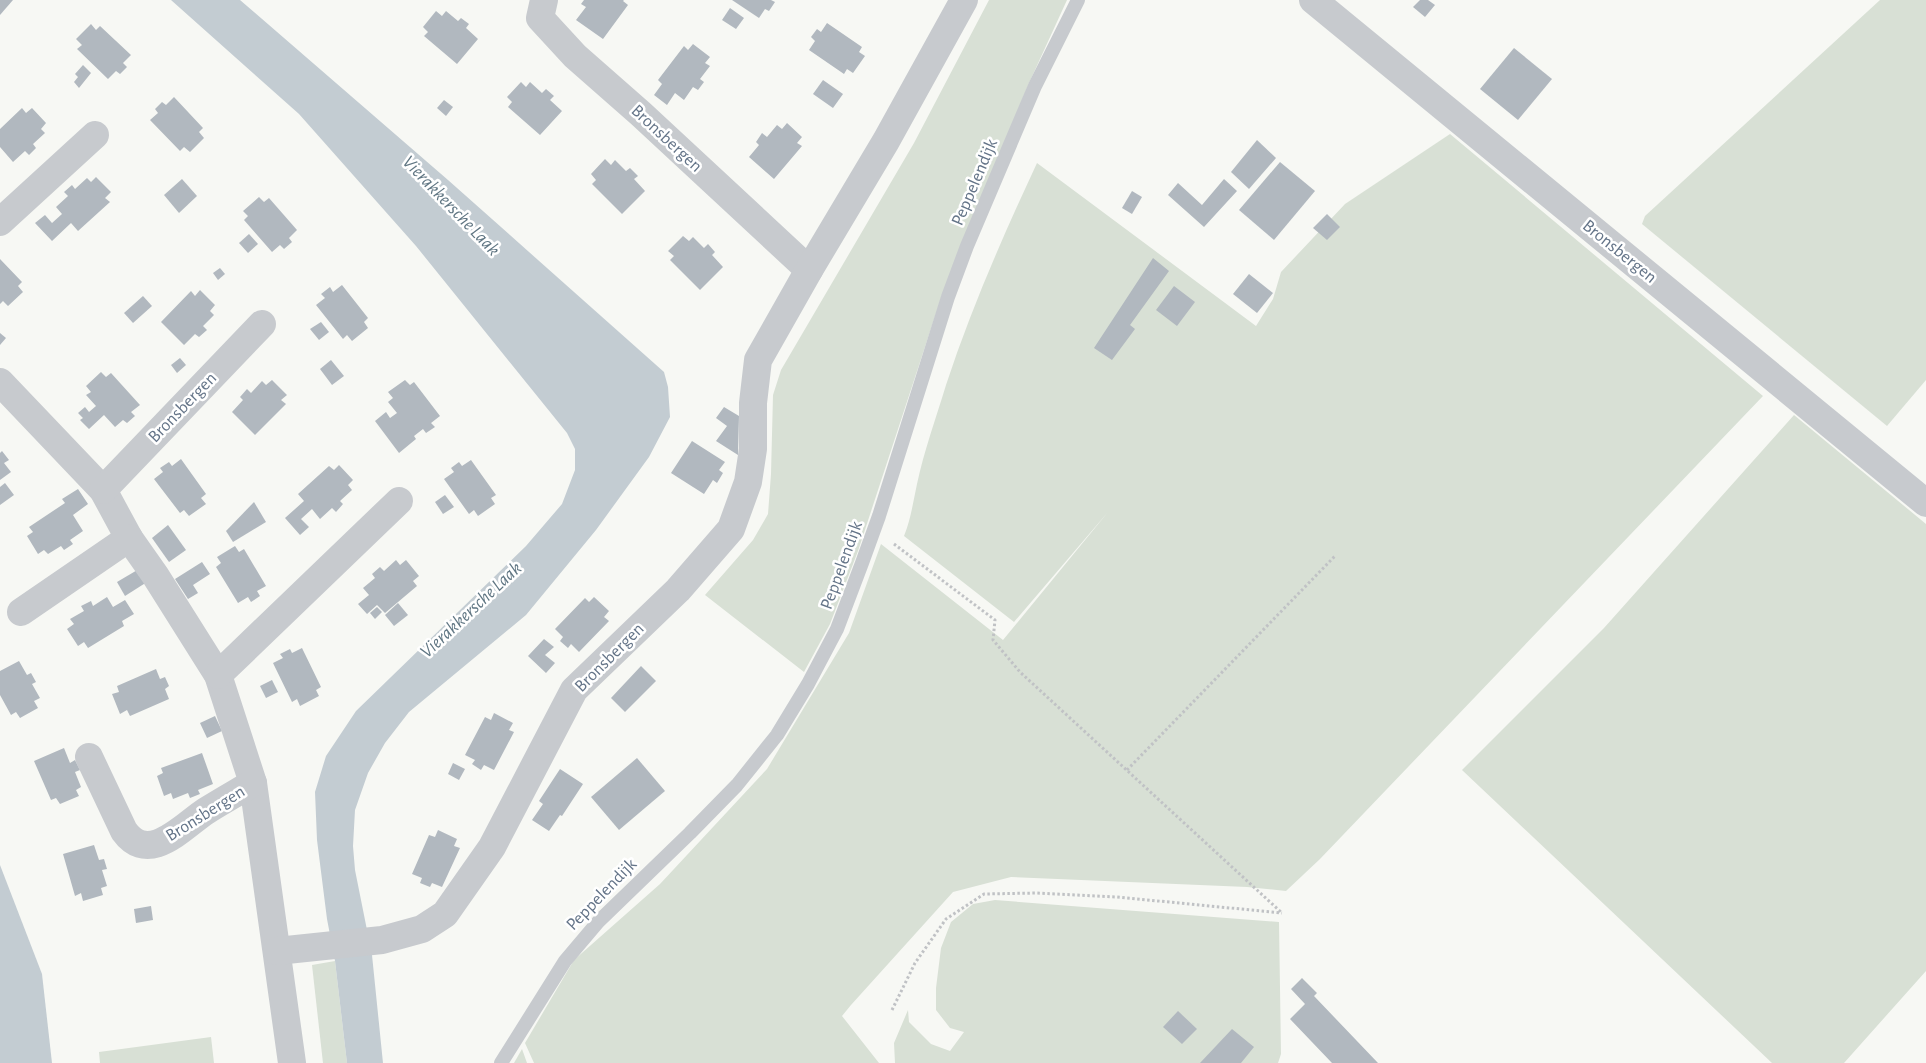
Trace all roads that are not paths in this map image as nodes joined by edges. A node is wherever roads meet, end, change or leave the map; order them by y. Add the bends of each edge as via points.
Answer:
1 (544, 0) edge
2 (964, 0) edge
3 (1078, 0) edge
4 (1312, 0) edge
5 (95, 135) dead end
6 (0, 222) edge
7 (809, 270) junction
8 (262, 324) dead end
9 (0, 382) edge
10 (103, 490) junction
11 (399, 501) dead end
12 (1926, 503) edge
13 (129, 538) junction
14 (20, 612) dead end
15 (218, 675) junction
16 (89, 758) dead end
17 (254, 783) junction
18 (277, 951) junction
19 (292, 1063) edge
20 (501, 1063) edge

1 - 7 street, Bronsbergen via 540,18 575,56
2 - 7 street, Bronsbergen via 886,141
3 - 20 lane, Peppelendijk via 1035,86 967,246 874,529 837,629 808,684 777,735 737,785 611,909 565,960
4 - 12 street, Bronsbergen
5 - 6 street
7 - 18 street, Bronsbergen via 758,360 748,482 731,529 678,590 574,690 492,847 445,914 422,930 382,940
8 - 10 street, Bronsbergen
9 - 10 street, Bronsbergen
10 - 13 street, Bronsbergen
11 - 15 street
13 - 14 street
13 - 15 street, Bronsbergen
15 - 17 street, Bronsbergen
16 - 17 street, Bronsbergen via 124,831 130,840 142,845 169,838
17 - 18 street, Bronsbergen
18 - 19 street, Bronsbergen

